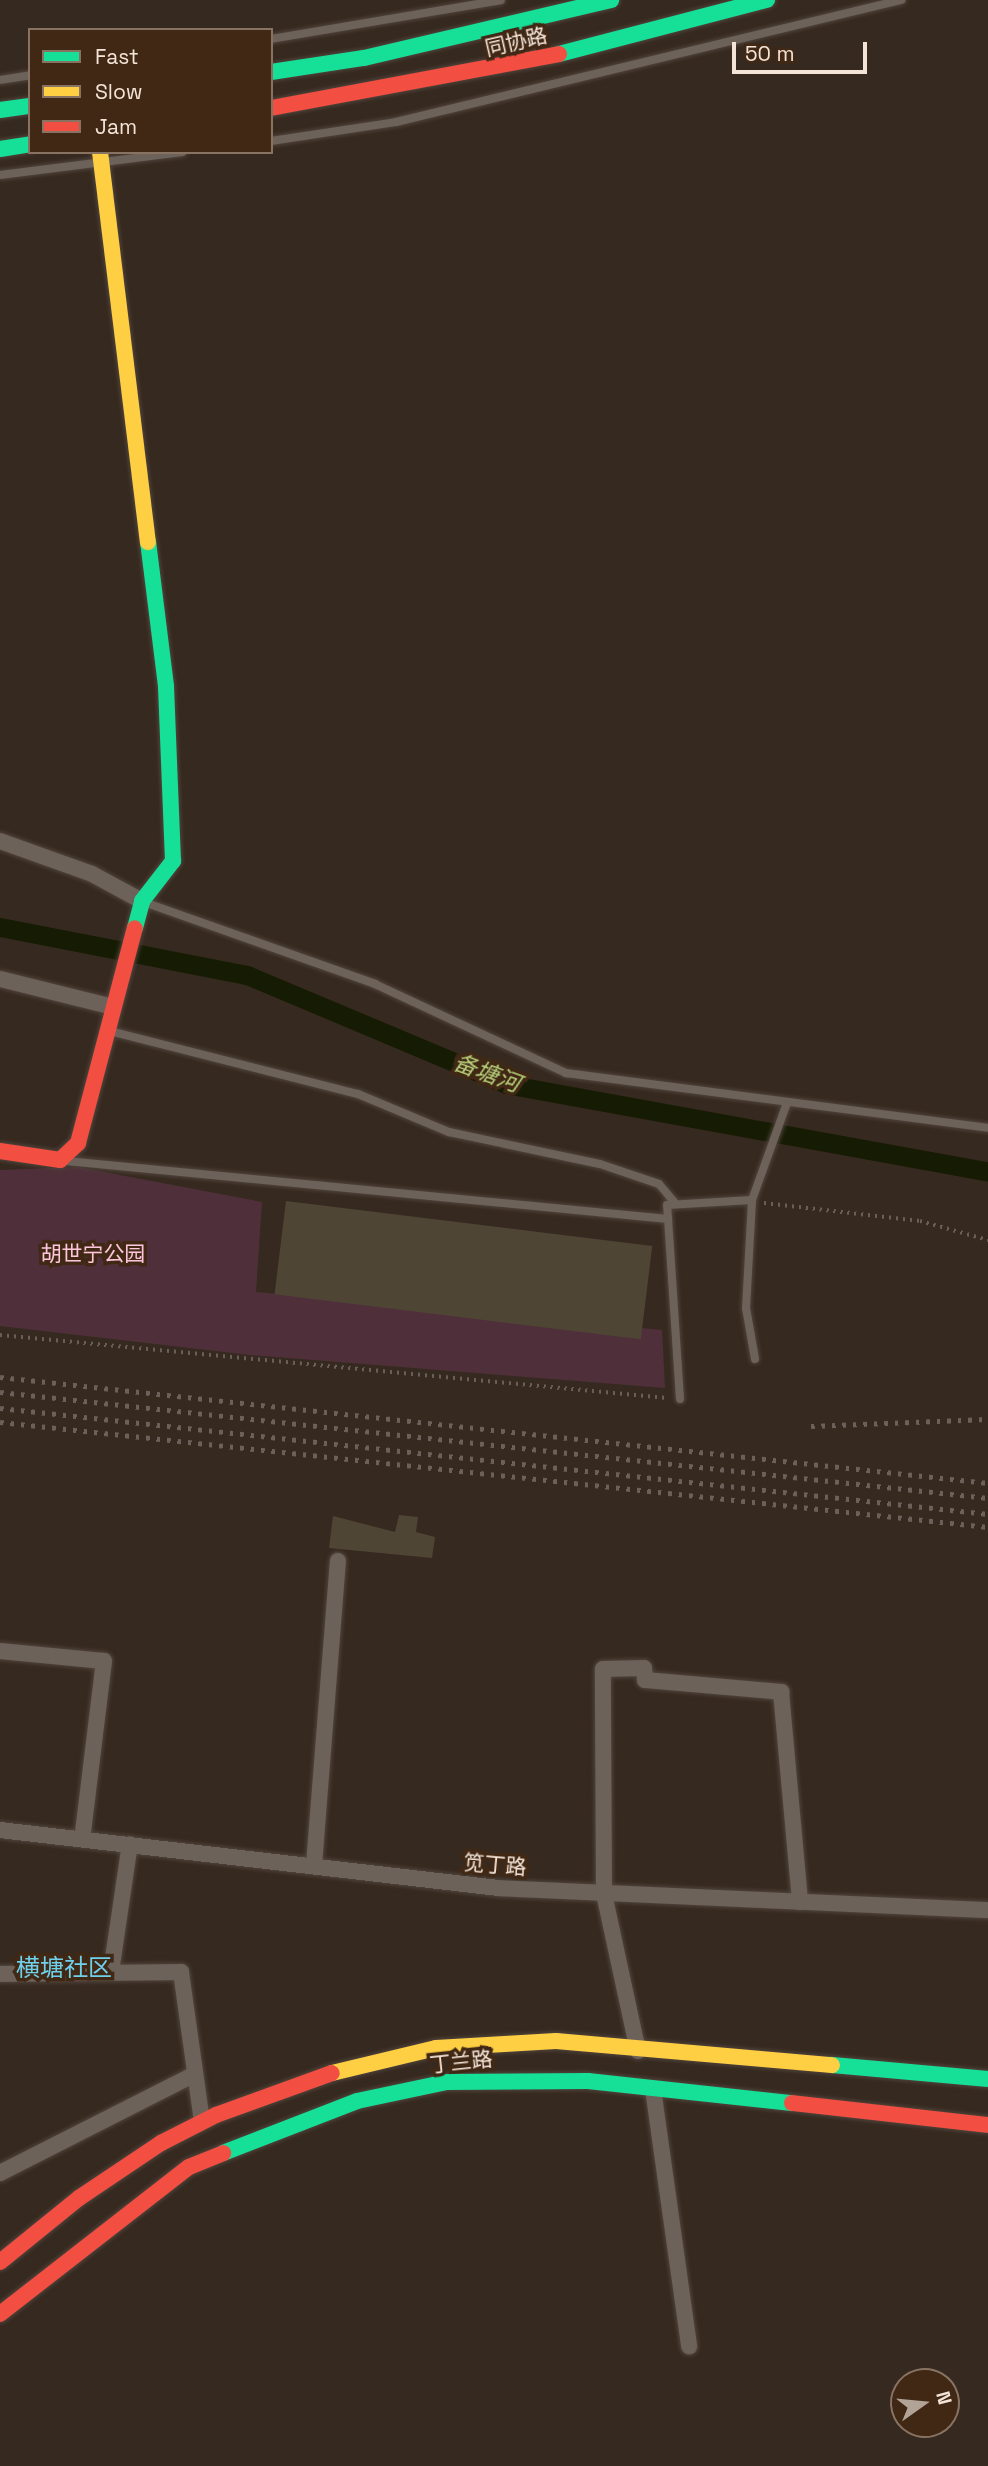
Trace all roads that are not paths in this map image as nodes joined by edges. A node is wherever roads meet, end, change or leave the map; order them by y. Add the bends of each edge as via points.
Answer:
1 (501, 0) edge
2 (611, 0) edge
3 (767, 0) edge
4 (901, 0) edge
5 (273, 39) edge
6 (273, 72) edge
7 (28, 75) edge
8 (0, 80) edge
9 (28, 106) edge
10 (273, 108) edge
11 (0, 110) edge
12 (273, 141) edge
13 (28, 144) edge
14 (0, 149) edge
15 (150, 154) edge
16 (101, 157) edge
17 (0, 175) edge
18 (0, 841) edge
19 (141, 905) junction
20 (0, 979) edge
21 (114, 1007) junction
22 (104, 1030) junction
23 (788, 1103) junction
24 (988, 1128) edge
25 (0, 1151) edge
26 (60, 1160) junction
27 (752, 1200) junction
28 (676, 1204) junction
29 (668, 1219) junction
30 (755, 1359) dead end
31 (681, 1399) road end
32 (338, 1561) dead end
33 (0, 1651) edge
34 (0, 1830) edge
35 (82, 1839) junction
36 (130, 1844) junction
37 (314, 1865) junction
38 (604, 1894) junction
39 (800, 1902) junction
40 (988, 1910) edge
41 (111, 1972) junction
42 (0, 1974) edge
43 (638, 2051) junction
44 (195, 2074) junction
45 (988, 2079) edge
46 (653, 2089) junction
47 (202, 2122) junction
48 (988, 2125) edge
49 (0, 2173) edge
50 (0, 2262) edge
51 (0, 2314) edge
52 (689, 2346) dead end

1 - 5 lane
2 - 6 main road, 同协路 via 364,58
3 - 10 main road, 同协路 via 513,66
4 - 12 lane via 396,122
7 - 8 lane
9 - 11 main road
13 - 14 main road
15 - 16 lane
16 - 17 lane
16 - 19 main road via 166,686 173,860
18 - 19 street via 92,874
19 - 21 main road
19 - 23 lane via 375,984 566,1073
20 - 21 street
21 - 22 main road
22 - 26 main road via 78,1143
22 - 28 lane via 358,1094 449,1132 600,1164 659,1184
23 - 24 lane
23 - 27 lane
25 - 26 main road
26 - 29 lane
27 - 28 lane
27 - 30 lane via 746,1308
28 - 29 lane via 667,1205
29 - 31 lane
32 - 37 street
33 - 35 street via 104,1661
34 - 35 street, 笕丁路
35 - 36 street, 笕丁路
36 - 37 street, 笕丁路
36 - 41 street
37 - 38 street, 笕丁路
38 - 39 street, 笕丁路
38 - 39 street via 603,1669 645,1668 645,1680 781,1692
38 - 43 street
39 - 40 street, 笕丁路
41 - 42 street
41 - 44 street via 181,1972
43 - 45 main road, 丁兰路
43 - 47 main road, 丁兰路 via 556,2041 436,2048 351,2066
44 - 47 street
44 - 49 street
46 - 48 main road, 丁兰路
46 - 51 main road, 丁兰路 via 514,2079 447,2082 356,2101 189,2167
46 - 52 street
47 - 50 main road, 丁兰路 via 79,2198

